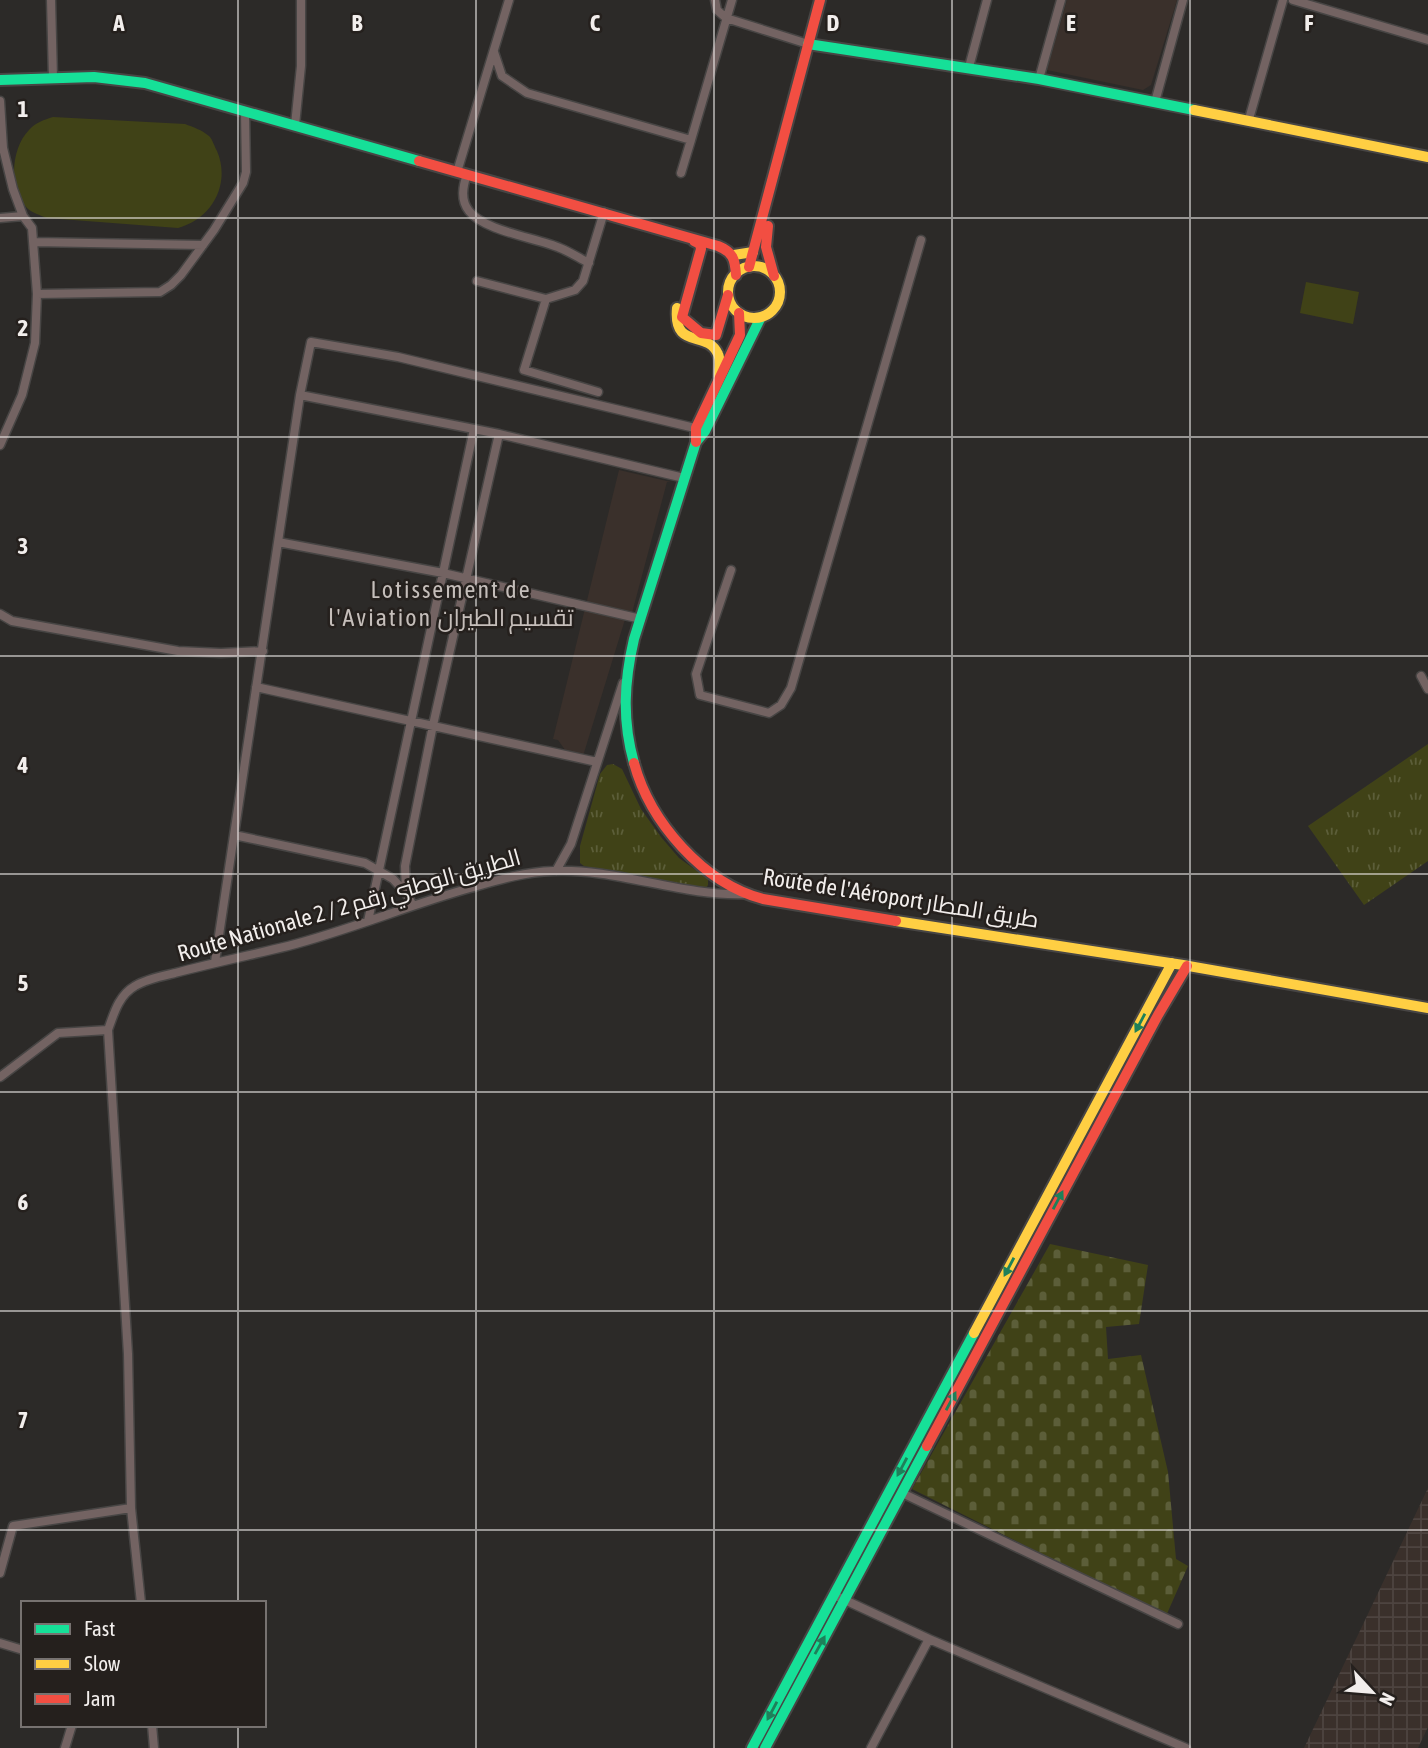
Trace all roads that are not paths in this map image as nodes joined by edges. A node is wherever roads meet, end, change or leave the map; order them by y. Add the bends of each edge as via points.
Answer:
1 (51, 0) edge
2 (301, 0) edge
3 (509, 0) edge
4 (715, 0) edge
5 (732, 0) edge
6 (820, 0) edge
7 (987, 0) edge
8 (1061, 0) edge
9 (1183, 0) edge
10 (1283, 0) edge
11 (1293, 0) edge
12 (726, 18) junction
13 (1428, 40) edge
14 (808, 44) junction
15 (494, 52) junction
16 (969, 67) junction
17 (53, 78) junction
18 (1039, 79) junction
19 (0, 80) edge
20 (0, 101) edge
21 (1155, 102) junction
22 (245, 112) junction
23 (1249, 119) junction
24 (295, 125) junction
25 (691, 140) junction
26 (1428, 157) edge
27 (462, 173) junction
28 (681, 173) dead end
29 (772, 183) junction
30 (604, 212) junction
31 (23, 216) junction
32 (0, 218) edge
33 (692, 239) junction
34 (921, 240) dead end
35 (33, 242) junction
36 (203, 244) junction
37 (753, 252) junction
38 (734, 255) junction
39 (589, 263) junction
40 (748, 267) junction
41 (736, 275) junction
42 (774, 276) junction
43 (477, 281) dead end
44 (37, 294) junction
45 (729, 295) junction
46 (546, 299) junction
47 (739, 313) junction
48 (761, 317) junction
49 (719, 377) junction
50 (598, 392) dead end
51 (300, 395) junction
52 (474, 429) junction
53 (700, 430) junction
54 (499, 434) junction
55 (0, 445) edge
56 (684, 478) junction
57 (278, 542) junction
58 (731, 570) dead end
59 (443, 573) junction
60 (468, 579) junction
61 (0, 614) edge
62 (642, 620) junction
63 (263, 651) junction
64 (627, 673) junction
65 (1421, 676) dead end
66 (256, 687) junction
67 (1428, 689) edge
68 (410, 721) junction
69 (433, 725) junction
70 (597, 762) junction
71 (234, 835) junction
72 (378, 868) junction
73 (556, 871) junction
74 (406, 893) junction
75 (750, 894) junction
76 (412, 904) junction
77 (368, 920) junction
78 (215, 962) junction
79 (1172, 963) junction
80 (1187, 965) junction
81 (1428, 1008) edge
82 (108, 1030) junction
83 (0, 1077) edge
84 (1028, 1245) junction
85 (902, 1493) junction
86 (131, 1508) junction
87 (0, 1573) edge
88 (834, 1595) junction
89 (846, 1600) junction
90 (141, 1601) edge
91 (1178, 1624) dead end
92 (929, 1639) junction
93 (0, 1643) edge
94 (21, 1649) edge
95 (797, 1674) junction
96 (71, 1727) edge
97 (152, 1727) edge
98 (65, 1748) edge
99 (154, 1748) edge
100 (752, 1748) edge
101 (765, 1748) edge
102 (871, 1748) edge
103 (1186, 1748) edge

1 - 17 street
2 - 24 street
3 - 15 street
4 - 12 street via 716,10
5 - 12 street
6 - 14 main road
7 - 16 street
8 - 18 street
9 - 21 street
10 - 23 street
11 - 13 street
12 - 14 street
12 - 25 street
14 - 16 main road
14 - 29 main road
15 - 25 street via 502,76 527,93
15 - 27 street
16 - 18 main road
17 - 19 main road
17 - 22 main road via 145,83
18 - 21 main road
20 - 31 street via 3,148
21 - 23 main road
22 - 24 main road
22 - 36 street via 243,183
23 - 26 main road
24 - 27 main road
25 - 28 street
27 - 30 main road
27 - 39 street via 464,201 481,220 562,248
29 - 37 main road
29 - 42 main road via 766,247
30 - 33 main road
30 - 39 street
31 - 32 street
31 - 35 street via 33,228
33 - 38 main road
33 - 45 main road via 701,249 682,317 702,335 716,335
33 - 49 main road via 696,247 676,312 677,325 690,339 715,350
34 - 58 street via 791,688 781,705 769,713 700,695 696,674
35 - 36 street
35 - 44 street
36 - 44 street via 181,275 159,292
37 - 38 main road
37 - 40 main road
38 - 41 main road
39 - 46 street via 575,290
40 - 41 main road
40 - 42 main road via 763,268
41 - 45 main road
42 - 48 main road via 779,298
43 - 46 street
44 - 55 street via 35,343 22,395
45 - 47 main road
46 - 50 street via 524,370
47 - 48 main road
47 - 49 main road, Route de l'Aéroport طريق المطار via 740,335
48 - 53 main road, Route de l'Aéroport طريق المطار
49 - 53 main road, Route de l'Aéroport طريق المطار
51 - 52 street
51 - 53 street via 311,342 398,357
51 - 57 street
52 - 54 street
52 - 59 street
53 - 56 main road, Route de l'Aéroport طريق المطار
54 - 56 street
54 - 60 street
56 - 62 main road, Route de l'Aéroport طريق المطار
57 - 59 street
57 - 63 street
59 - 60 street
59 - 68 street
60 - 62 street
60 - 69 street
61 - 63 street via 12,621 178,651
62 - 64 main road, Route de l'Aéroport طريق المطار
63 - 66 street
64 - 70 street
64 - 75 main road, Route de l'Aéroport طريق المطار via 628,746 635,772 658,818 693,858
65 - 67 street
66 - 68 street
66 - 71 street
68 - 69 street
68 - 72 street
69 - 70 street
69 - 74 street via 405,866
70 - 73 street via 571,844
71 - 72 street
71 - 78 street
72 - 74 street
72 - 77 street
73 - 75 street, Route Nationale 2 / الطريق الوطني رقم 2 via 689,891
73 - 76 street, Route Nationale 2 / الطريق الوطني رقم 2 via 520,874
74 - 76 street
75 - 79 main road, Route de l'Aéroport طريق المطار
76 - 77 street, Route Nationale 2 / الطريق الوطني رقم 2
77 - 78 street, Route Nationale 2 / الطريق الوطني رقم 2
78 - 82 street, Route Nationale 2 / الطريق الوطني رقم 2 via 135,986 115,1008
79 - 80 main road, Route de l'Aéroport طريق المطار
79 -> 84 main road
80 - 81 main road, Route de l'Aéroport طريق المطار
84 -> 80 main road
82 - 83 street via 58,1033
82 - 86 street via 128,1354
85 -> 84 main road
84 -> 88 main road
85 - 89 main road
85 - 91 street
86 - 87 street via 13,1526
86 - 90 street
88 - 89 street
88 - 95 main road
89 - 92 street
95 -> 89 main road
92 - 102 street
92 - 103 street
93 - 94 street
95 -> 100 main road
95 - 101 main road
96 - 98 street
97 - 99 street

